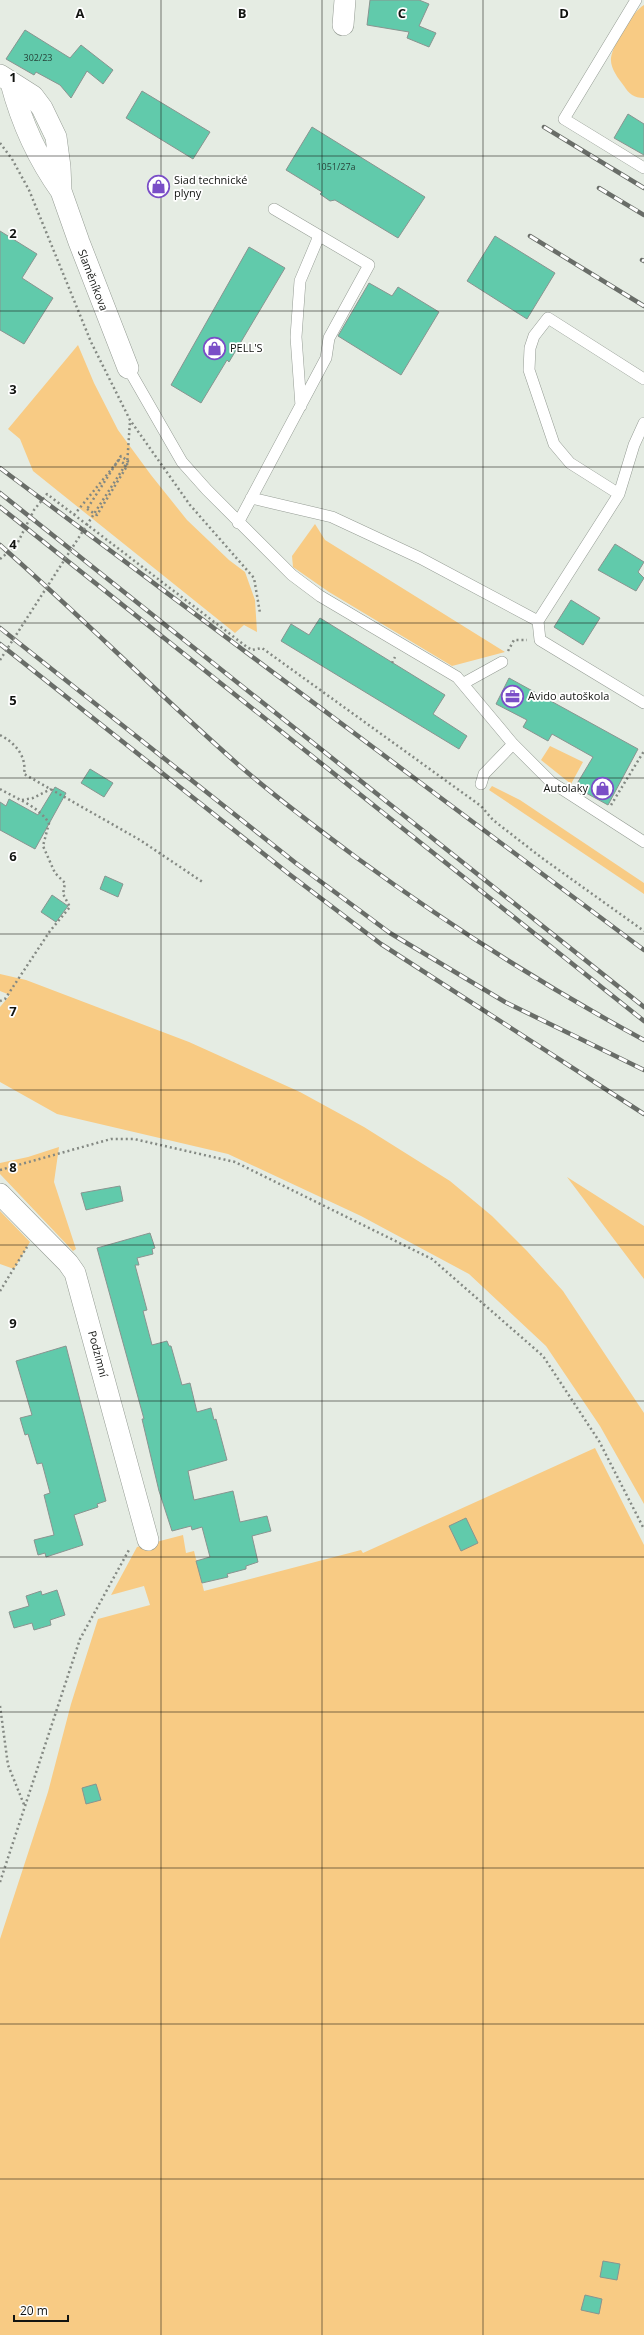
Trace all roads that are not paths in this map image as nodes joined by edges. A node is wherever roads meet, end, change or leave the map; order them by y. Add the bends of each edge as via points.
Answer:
1 (345, 0) edge
2 (636, 0) edge
3 (343, 24) dead end
4 (6, 79) edge
5 (644, 168) edge
6 (274, 209) dead end
7 (319, 236) junction
8 (128, 368) joint
9 (644, 380) edge
10 (300, 406) junction
11 (644, 424) edge
12 (619, 494) junction
13 (251, 498) junction
14 (238, 523) junction
15 (538, 621) junction
16 (502, 662) dead end
17 (464, 683) junction
18 (644, 703) edge
19 (513, 744) junction
20 (481, 784) dead end
21 (644, 842) edge
22 (0, 1194) edge
23 (146, 1532) road end

1 - 3 street
2 - 5 lane via 564,119
4 - 8 street, Slaměníkova via 46,170 61,191 78,242
6 - 7 lane
7 - 10 lane via 300,281 296,337
7 - 10 lane via 369,265 329,338 326,358
8 - 14 lane via 182,462
9 - 12 lane via 548,318 534,336 530,348 529,370 554,444 570,463
10 - 13 lane
11 - 12 lane via 634,446
12 - 15 lane
13 - 14 lane
13 - 15 lane via 332,517 420,558
14 - 17 lane via 292,575 320,596
15 - 18 lane via 540,640
16 - 17 lane
17 - 19 lane
19 - 20 lane via 484,774
19 - 21 lane via 551,782
22 - 23 street, Podzimní via 75,1273

